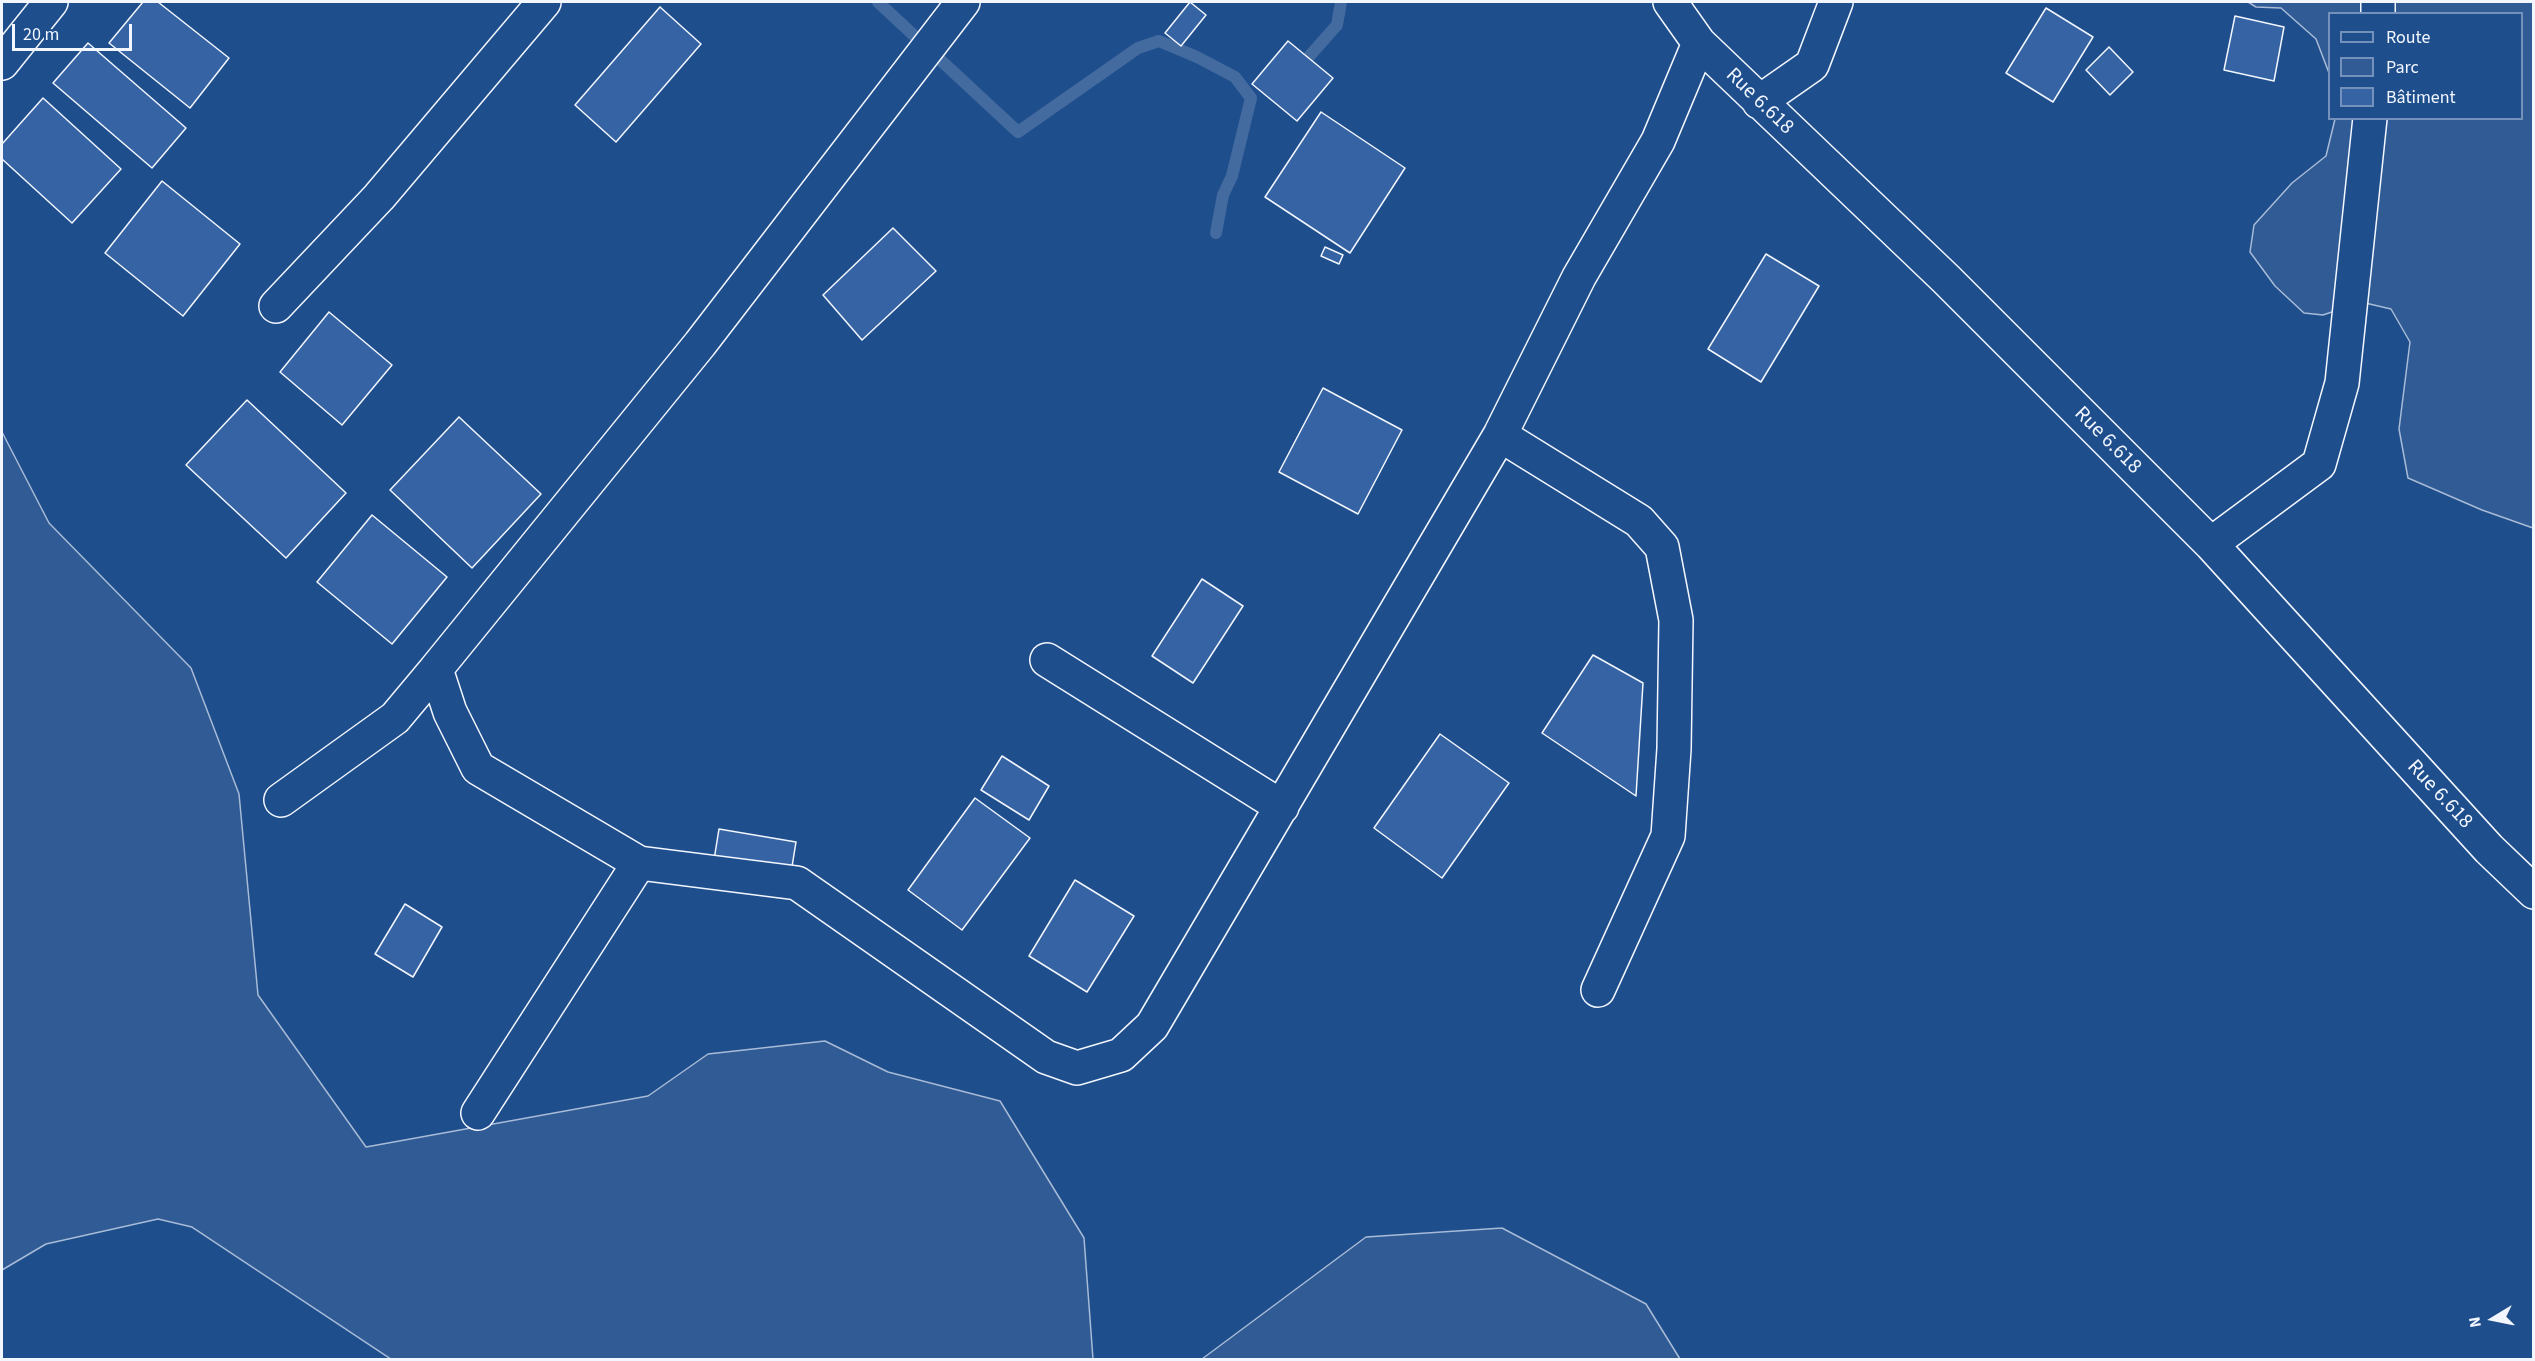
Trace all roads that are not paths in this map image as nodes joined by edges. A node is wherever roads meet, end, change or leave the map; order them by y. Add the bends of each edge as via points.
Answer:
1 (51, 2) edge
2 (544, 2) edge
3 (963, 2) edge
4 (1670, 2) edge
5 (1836, 2) edge
6 (1699, 43) junction
7 (2, 63) edge
8 (1759, 102) junction
9 (2370, 120) edge
10 (276, 306) dead end
11 (1500, 435) junction
12 (2211, 544) junction
13 (1047, 660) dead end
14 (436, 669) junction
15 (281, 800) dead end
16 (1282, 807) junction
17 (639, 863) junction
18 (2534, 892) edge
19 (1598, 990) dead end
20 (478, 1113) dead end

1 - 7 street
2 - 10 street via 380,198
3 - 14 street via 699,344
4 - 6 street, Rue 6.618
5 - 8 street via 1812,65
6 - 8 street, Rue 6.618
6 - 11 street via 1658,141 1579,277
8 - 12 street, Rue 6.618 via 1946,279
9 - 12 street via 2342,383 2319,464
11 - 16 street
11 - 19 street via 1639,521 1662,547 1676,620 1668,836
12 - 18 street, Rue 6.618 via 2489,849
13 - 16 street
14 - 15 street via 395,718
14 - 17 street via 450,712 478,768
16 - 17 street via 1152,1026 1121,1055 1077,1068 1046,1058 797,883
17 - 20 street

